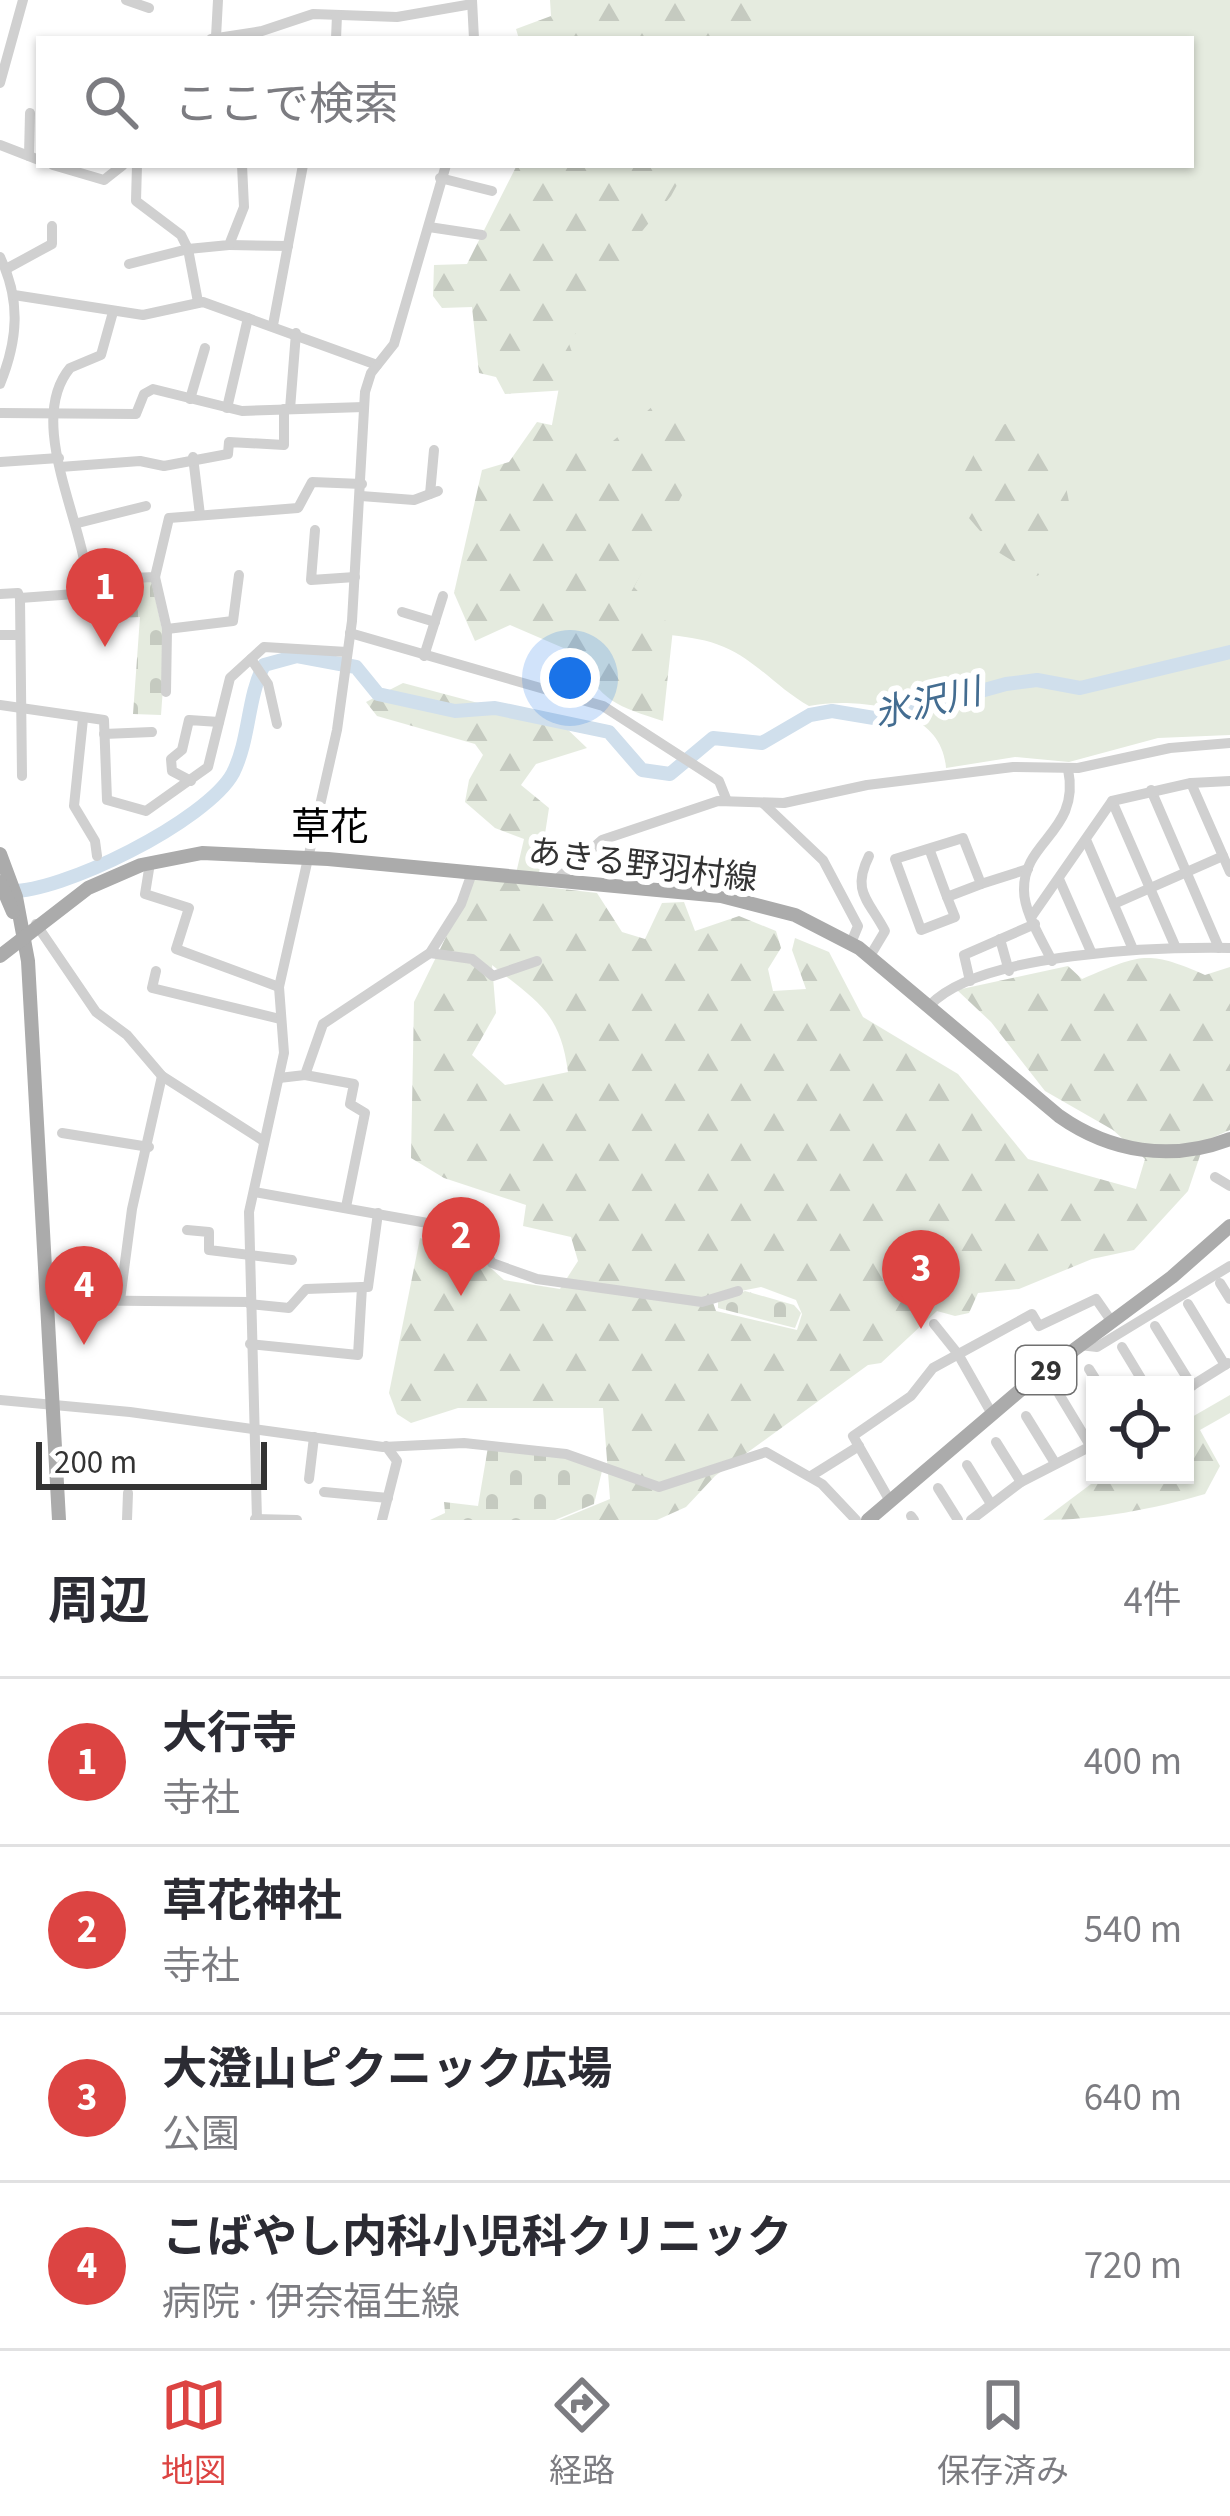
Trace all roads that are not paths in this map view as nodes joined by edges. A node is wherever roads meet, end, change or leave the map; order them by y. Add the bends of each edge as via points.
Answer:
1 (23, 0) edge
2 (126, 0) edge
3 (218, 0) edge
4 (472, 2) edge
5 (149, 8) dead end
6 (337, 15) junction
7 (213, 36) edge
8 (227, 36) edge
9 (336, 36) edge
10 (474, 36) edge
11 (0, 83) edge
12 (30, 113) dead end
13 (0, 145) edge
14 (34, 158) edge
15 (73, 168) edge
16 (120, 168) edge
17 (137, 168) edge
18 (242, 168) edge
19 (302, 168) edge
20 (445, 168) edge
21 (440, 178) junction
22 (492, 191) dead end
23 (52, 226) dead end
24 (429, 227) junction
25 (482, 235) dead end
26 (229, 245) junction
27 (288, 246) junction
28 (188, 250) junction
29 (3, 263) edge
30 (129, 264) dead end
31 (14, 295) junction
32 (197, 302) junction
33 (113, 312) junction
34 (248, 318) junction
35 (273, 325) junction
36 (296, 333) junction
37 (205, 348) dead end
38 (377, 365) junction
39 (0, 384) edge
40 (190, 399) junction
41 (364, 406) junction
42 (227, 408) junction
43 (287, 409) junction
44 (0, 413) edge
45 (51, 414) junction
46 (434, 450) dead end
47 (193, 457) junction
48 (0, 462) edge
49 (59, 463) junction
50 (361, 490) junction
51 (146, 506) dead end
52 (200, 515) junction
53 (78, 523) junction
54 (315, 530) dead end
55 (239, 574) dead end
56 (155, 577) junction
57 (355, 577) junction
58 (87, 580) junction
59 (0, 593) edge
60 (443, 596) dead end
61 (20, 598) junction
62 (402, 612) dead end
63 (435, 622) junction
64 (167, 628) junction
65 (350, 633) junction
66 (0, 635) edge
67 (20, 635) junction
68 (424, 656) junction
69 (345, 660) junction
70 (254, 662) junction
71 (166, 692) dead end
72 (0, 705) edge
73 (23, 708) junction
74 (83, 718) junction
75 (218, 722) junction
76 (277, 724) dead end
77 (152, 732) dead end
78 (104, 734) junction
79 (1230, 743) edge
80 (1068, 769) junction
81 (22, 776) dead end
82 (1230, 781) edge
83 (190, 782) junction
84 (1191, 783) junction
85 (1150, 790) junction
86 (728, 801) junction
87 (1112, 801) junction
88 (763, 802) junction
89 (1087, 842) junction
90 (930, 851) junction
91 (0, 854) edge
92 (97, 856) dead end
93 (869, 856) dead end
94 (1223, 856) junction
95 (312, 858) junction
96 (149, 863) junction
97 (1028, 869) junction
98 (1186, 872) junction
99 (1230, 872) edge
100 (472, 873) junction
101 (1059, 879) junction
102 (556, 880) junction
103 (980, 884) junction
104 (6, 888) edge
105 (1150, 888) junction
106 (947, 897) junction
107 (1114, 904) junction
108 (1034, 920) junction
109 (30, 928) junction
110 (1000, 939) junction
111 (851, 943) junction
112 (162, 944) dead end
113 (1132, 947) junction
114 (1177, 947) junction
115 (1225, 948) edge
116 (176, 949) junction
117 (430, 953) junction
118 (1092, 954) junction
119 (0, 956) edge
120 (871, 956) junction
121 (537, 961) dead end
122 (1052, 962) junction
123 (156, 971) dead end
124 (1009, 971) junction
125 (970, 981) junction
126 (280, 987) junction
127 (930, 1005) junction
128 (280, 1019) junction
129 (305, 1075) junction
130 (162, 1076) junction
131 (278, 1078) junction
132 (62, 1133) dead end
133 (1230, 1139) edge
134 (262, 1140) junction
135 (149, 1147) junction
136 (1215, 1177) dead end
137 (1230, 1186) edge
138 (254, 1192) junction
139 (346, 1207) junction
140 (378, 1213) junction
141 (1230, 1226) edge
142 (187, 1230) dead end
143 (248, 1256) junction
144 (292, 1260) dead end
145 (1230, 1266) edge
146 (1220, 1283) dead end
147 (362, 1287) junction
148 (738, 1291) dead end
149 (1230, 1299) edge
150 (46, 1300) junction
151 (120, 1300) junction
152 (250, 1303) junction
153 (1188, 1304) dead end
154 (1112, 1322) junction
155 (934, 1324) dead end
156 (1155, 1326) dead end
157 (250, 1344) junction
158 (1080, 1345) junction
159 (1122, 1347) dead end
160 (958, 1354) junction
161 (1227, 1364) edge
162 (1089, 1369) dead end
163 (1093, 1376) edge
164 (1140, 1376) edge
165 (1182, 1376) edge
166 (1194, 1384) edge
167 (1058, 1394) dead end
168 (0, 1400) edge
169 (53, 1405) junction
170 (992, 1414) junction
171 (1026, 1416) dead end
172 (253, 1429) junction
173 (1086, 1435) edge
174 (314, 1437) junction
175 (996, 1442) dead end
176 (859, 1446) junction
177 (386, 1447) junction
178 (1086, 1448) edge
179 (56, 1459) junction
180 (95, 1462) dead end
181 (1054, 1463) junction
182 (967, 1465) dead end
183 (811, 1476) junction
184 (309, 1479) dead end
185 (1021, 1482) junction
186 (938, 1488) dead end
187 (324, 1492) dead end
188 (128, 1493) dead end
189 (388, 1498) junction
190 (890, 1501) junction
191 (991, 1504) junction
192 (59, 1520) edge
193 (127, 1520) edge
194 (257, 1520) edge
195 (297, 1520) edge
196 (382, 1520) edge
197 (856, 1520) edge
198 (868, 1520) edge
199 (958, 1520) edge
200 (971, 1520) edge

1 - 11 street
2 - 5 street
3 - 7 street
4 - 6 street via 397,17
4 - 10 street
6 - 8 street
6 - 9 street
12 - 14 street
13 - 14 street
15 - 16 street via 111,179
17 - 28 street via 136,201 181,235
18 - 26 street via 244,207
19 - 27 street
20 - 21 street
21 - 22 street
21 - 24 street
23 - 29 street via 52,244
24 - 25 street
24 - 38 street via 394,344
26 - 27 street
26 - 28 street
27 - 35 street
28 - 30 street
28 - 32 street
29 - 31 street
31 - 33 street
31 - 39 street via 14,342
32 - 33 street via 152,315
32 - 34 street
33 - 45 street via 101,355 70,368
34 - 35 street
34 - 42 street
35 - 36 street
36 - 38 street
36 - 43 street
37 - 40 street
38 - 41 street
40 - 42 street
40 - 45 street via 148,389 136,414
41 - 43 street
41 - 50 street
42 - 43 street
43 - 47 street via 284,445 229,442 228,454
44 - 45 street
45 - 49 street
46 - 50 street via 434,492 414,500
47 - 49 street via 164,466
47 - 52 street
48 - 49 street
49 - 53 street
50 - 52 street via 312,482 298,508
50 - 57 street
51 - 53 street
52 - 56 street via 169,518
53 - 58 street
54 - 57 street via 310,580
55 - 64 street via 233,621
56 - 58 street
56 - 64 street
57 - 65 street
58 - 61 street via 75,594
59 - 61 street
60 - 63 street
61 - 67 street
62 - 63 street
63 - 68 street
64 - 71 street
65 - 68 street
65 - 69 street
66 - 67 street
67 - 73 street
68 - 86 street via 603,706 719,781
69 - 70 street via 274,643
69 - 95 street
70 - 75 street via 230,678
70 - 76 street
72 - 73 street
73 - 74 street
73 - 81 street
74 - 78 street via 104,720
74 - 92 street via 74,806
75 - 83 street via 208,767
75 - 83 street via 189,720 182,750 171,759 172,770
77 - 78 street
78 - 83 street via 113,806 146,811
79 - 80 street
80 - 88 street via 1013,767
80 - 97 street via 1069,810
82 - 84 street
84 - 85 street
84 - 94 street
85 - 87 street
85 - 98 street
86 - 88 street
86 - 102 street via 602,839
87 - 89 street
87 - 105 street
88 - 111 street via 823,860 858,926
89 - 101 street
89 - 107 street
90 - 103 street via 963,838
90 - 106 street
90 - 106 street via 895,859 921,930 955,917
91 - 104 main road
93 - 120 street via 859,893 884,931
94 - 98 street
94 - 99 street
95 - 96 main road, あきる野羽村線 via 223,851
95 - 100 main road, あきる野羽村線
95 - 126 street
96 - 109 main road, あきる野羽村線 via 88,887
96 - 116 street via 145,894 189,908
97 - 103 street
97 - 108 street via 1023,885
98 - 105 street
98 - 115 street
100 - 102 main road, あきる野羽村線
100 - 117 street
101 - 108 street
101 - 118 street
102 - 111 main road, あきる野羽村線 via 730,897 787,912
103 - 106 street
104 - 109 main road
105 - 107 street
105 - 114 street
107 - 113 street
108 - 110 street
108 - 122 street
109 - 119 main road, あきる野羽村線
109 - 130 street via 96,1012
109 - 150 main road
110 - 124 street
110 - 125 street via 964,955
111 - 120 main road, あきる野羽村線
112 - 116 street
113 - 114 street
113 - 118 street
114 - 115 street
116 - 126 street
117 - 121 street via 472,959 493,976
117 - 129 street via 323,1024
118 - 122 street
120 - 127 main road, あきる野羽村線
122 - 124 street
123 - 128 street via 152,988
124 - 125 street
125 - 127 street
126 - 128 street
127 - 133 main road, あきる野羽村線 via 1089,1135 1160,1152
128 - 131 street
129 - 131 street
129 - 139 street via 354,1084 350,1104 364,1113
130 - 134 street
130 - 135 street
131 - 134 street
132 - 135 street
134 - 138 street
135 - 151 street
136 - 137 street
138 - 139 street
138 - 143 street
139 - 140 street
140 - 147 street
140 - 148 street via 472,1231 492,1263 537,1279 702,1302
141 - 154 main road, 29
142 - 143 street via 209,1232 209,1250
143 - 144 street
143 - 152 street
145 - 158 street via 1097,1347
146 - 149 street
147 - 152 street via 306,1289 289,1308
147 - 157 street via 358,1355
150 - 151 street
150 - 169 main road
151 - 152 street
152 - 157 street
153 - 161 street
154 - 158 main road, 29
154 - 160 street via 1096,1299 1039,1326 1032,1314
155 - 160 street
156 - 165 street
157 - 172 street
158 - 170 main road, 29
159 - 164 street
160 - 170 street
160 - 176 street via 853,1436
161 - 166 street
162 - 163 street
167 - 173 street
168 - 169 street
169 - 172 street
169 - 179 main road
170 - 190 main road, 29
171 - 181 street
172 - 174 street
172 - 194 street
174 - 177 street
174 - 184 street
175 - 185 street
176 - 183 street
176 - 190 street
177 - 183 street via 464,1443 566,1454 659,1487 756,1453 775,1454
177 - 189 street via 397,1461
178 - 181 street
179 - 180 street
179 - 192 main road
181 - 185 street
182 - 191 street
183 - 197 street
185 - 191 street
186 - 199 street
187 - 189 street
188 - 193 street
189 - 196 street
190 - 198 main road, 29
191 - 200 street
194 - 195 street

